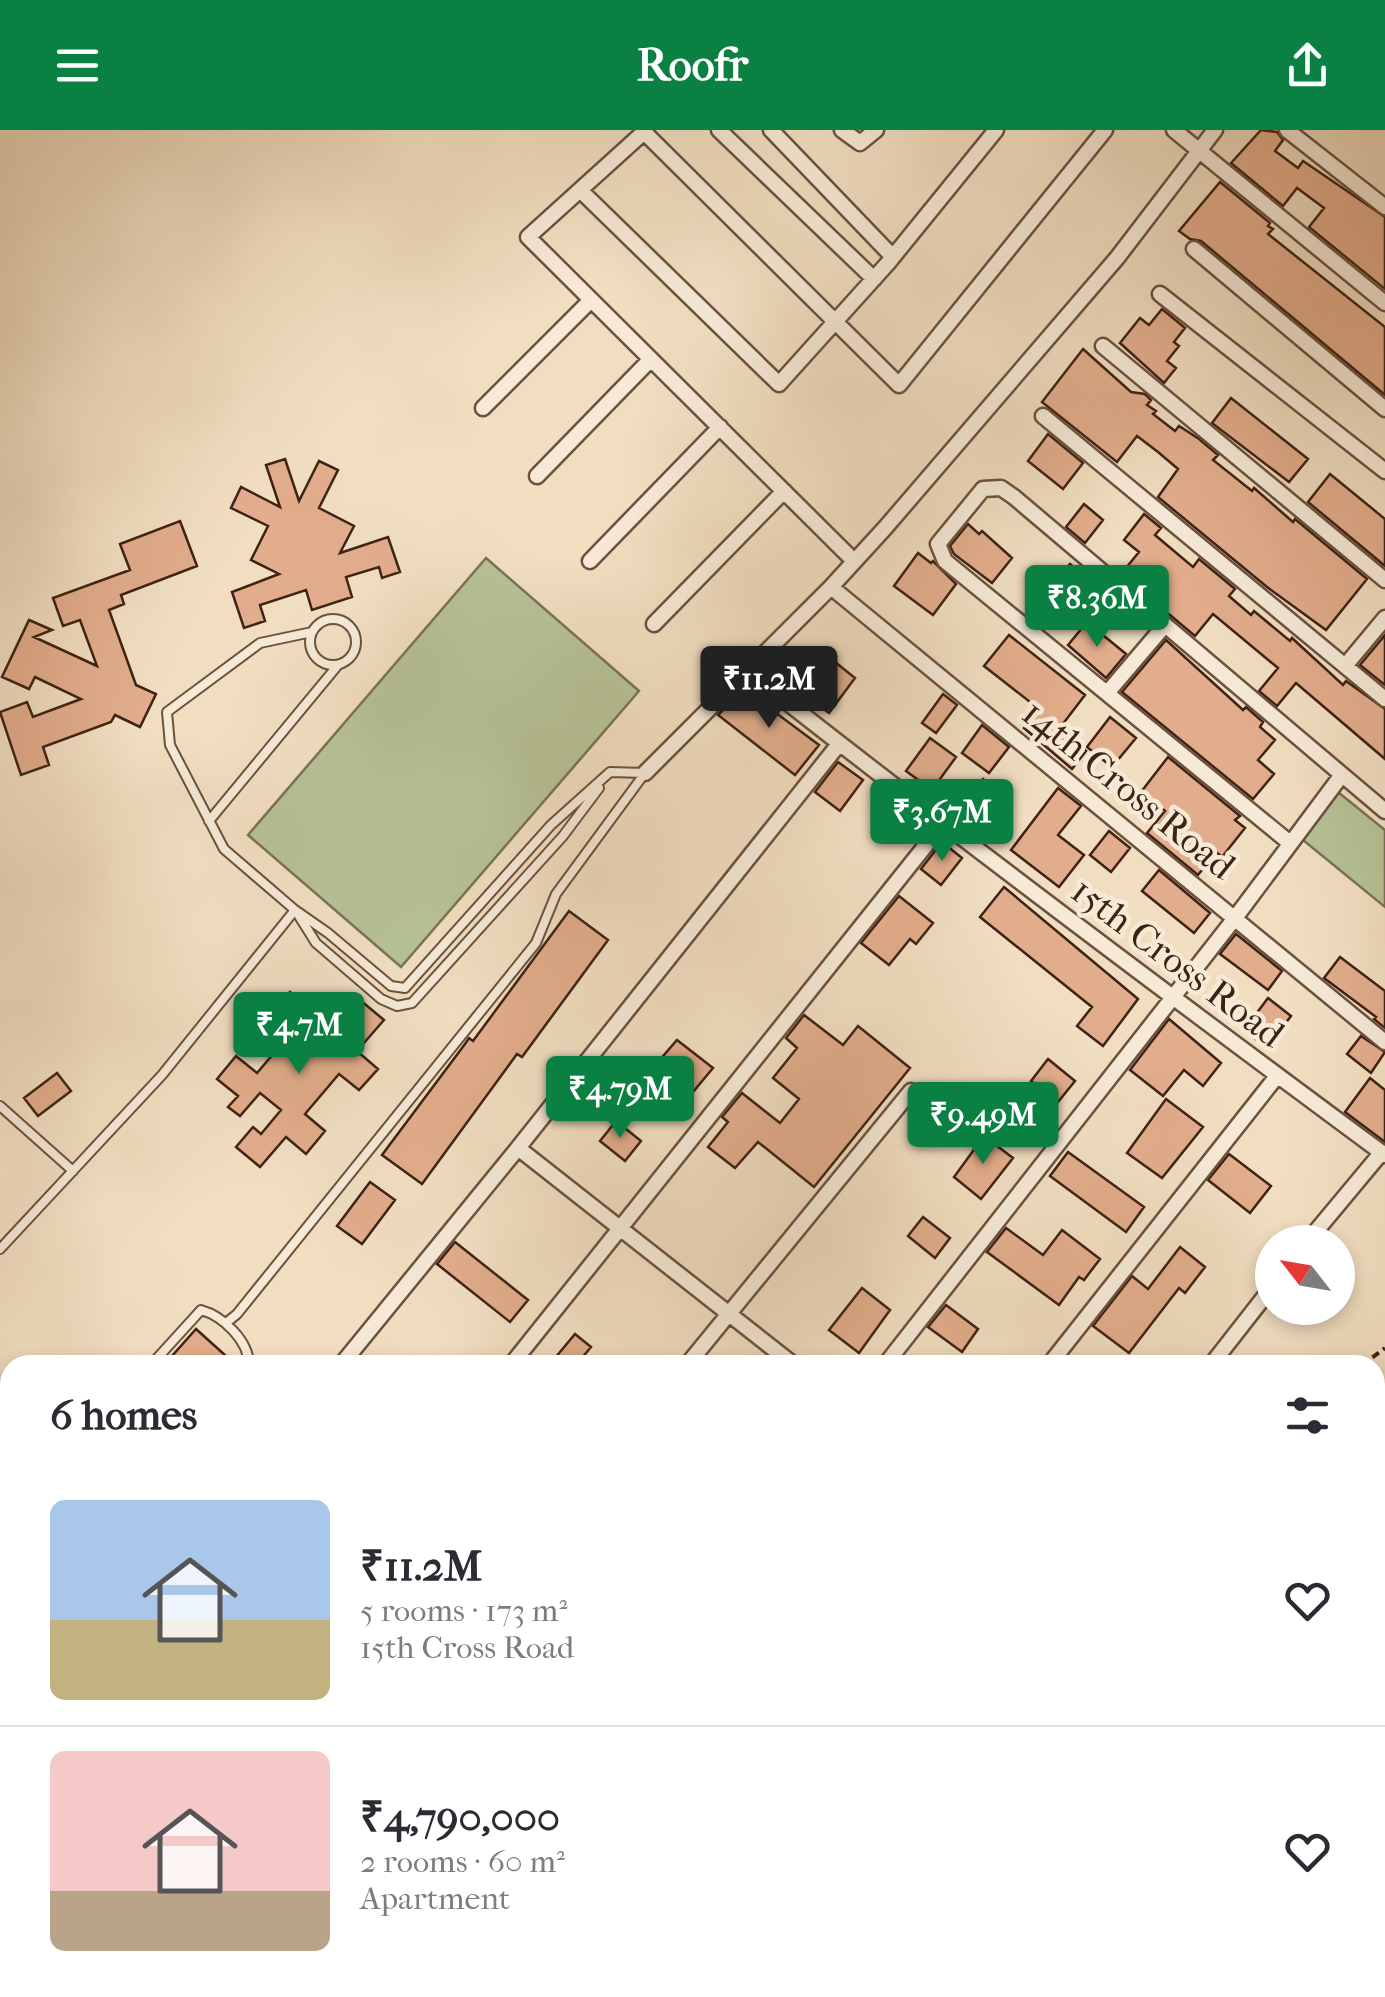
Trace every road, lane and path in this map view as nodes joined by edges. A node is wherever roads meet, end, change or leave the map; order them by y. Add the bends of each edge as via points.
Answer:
1 (719, 130) edge
2 (770, 130) edge
3 (842, 130) edge
4 (876, 130) edge
5 (996, 130) edge
6 (1106, 130) edge
7 (1174, 130) edge
8 (1215, 130) edge
9 (1288, 130) edge
10 (640, 132) edge
11 (1198, 152) junction
12 (580, 190) junction
13 (1385, 207) edge
14 (1194, 248) dead end
15 (893, 257) junction
16 (874, 279) junction
17 (1160, 294) dead end
18 (590, 300) junction
19 (1385, 303) edge
20 (836, 324) junction
21 (1103, 346) dead end
22 (650, 360) junction
23 (483, 408) dead end
24 (1385, 408) edge
25 (1043, 416) dead end
26 (720, 427) junction
27 (1385, 471) edge
28 (537, 476) dead end
29 (784, 490) junction
30 (590, 561) dead end
31 (854, 562) junction
32 (1385, 580) edge
33 (831, 587) junction
34 (1385, 618) edge
35 (654, 624) dead end
36 (1165, 625) junction
37 (312, 632) junction
38 (338, 665) junction
39 (1345, 666) junction
40 (746, 670) junction
41 (1108, 692) junction
42 (1385, 699) edge
43 (839, 744) junction
44 (610, 772) junction
45 (644, 772) junction
46 (1340, 776) junction
47 (1385, 812) edge
48 (209, 820) junction
49 (942, 824) junction
50 (1290, 844) junction
51 (295, 910) junction
52 (1235, 918) junction
53 (1172, 999) junction
54 (1385, 1042) edge
55 (1277, 1076) junction
56 (911, 1091) dead end
57 (0, 1106) edge
58 (518, 1148) junction
59 (1383, 1153) edge
60 (74, 1171) junction
61 (1322, 1225) edge
62 (620, 1228) junction
63 (0, 1249) edge
64 (1255, 1308) edge
65 (728, 1314) junction
66 (226, 1324) junction
67 (160, 1355) edge
68 (247, 1355) edge
69 (349, 1355) edge
70 (519, 1355) edge
71 (695, 1355) edge
72 (781, 1355) edge
73 (893, 1355) edge
74 (1063, 1355) edge
75 (1218, 1355) edge

1 - 16 street
2 - 15 street
3 - 4 street via 860,144
5 - 15 street
6 - 20 street via 899,385
7 - 11 street
8 - 11 street
9 - 13 street
10 - 12 street
10 - 20 street
11 - 19 street
11 - 31 street via 1106,270
12 - 18 street via 528,237
12 - 20 street via 778,384
14 - 24 street
15 - 16 street
16 - 20 street
17 - 27 street
18 - 22 street
18 - 23 street
21 - 32 street
22 - 26 street
22 - 28 street
25 - 39 street
26 - 29 street
26 - 30 street
29 - 31 street
29 - 35 street
31 - 33 street
33 - 40 street
33 - 52 street, 14th Cross Road
34 - 39 street
36 - 41 street
36 - 41 street via 1014,496 984,489 938,544 945,561
36 - 46 street
37 - 38 lane via 312,654
37 - 38 lane via 331,618 352,628 356,650
37 - 48 lane via 260,643 166,712 170,745
38 - 48 lane
39 - 42 street
40 - 43 street, 15th Cross Road
40 - 45 street
41 - 50 street
43 - 49 street, 15th Cross Road
43 - 58 street
44 - 45 lane
44 - 51 lane via 551,825 405,988 391,986
44 - 51 lane via 563,836 412,1002 397,1006 382,999 316,943
45 - 66 lane via 556,894 536,943
46 - 47 street
46 - 50 street
48 - 51 lane via 224,850
49 - 53 street, 15th Cross Road
49 - 62 street
50 - 52 street
51 - 60 lane
52 - 53 street
52 - 54 street, 14th Cross Road
53 - 55 street, 15th Cross Road
53 - 73 street
55 - 59 street, 15th Cross Road
55 - 74 street
56 - 65 street
57 - 60 lane
58 - 62 street
58 - 69 street
59 - 61 street
60 - 63 lane
62 - 65 street
62 - 70 street
64 - 75 street
65 - 71 street
65 - 72 street
66 - 67 lane via 200,1310
66 - 68 lane

